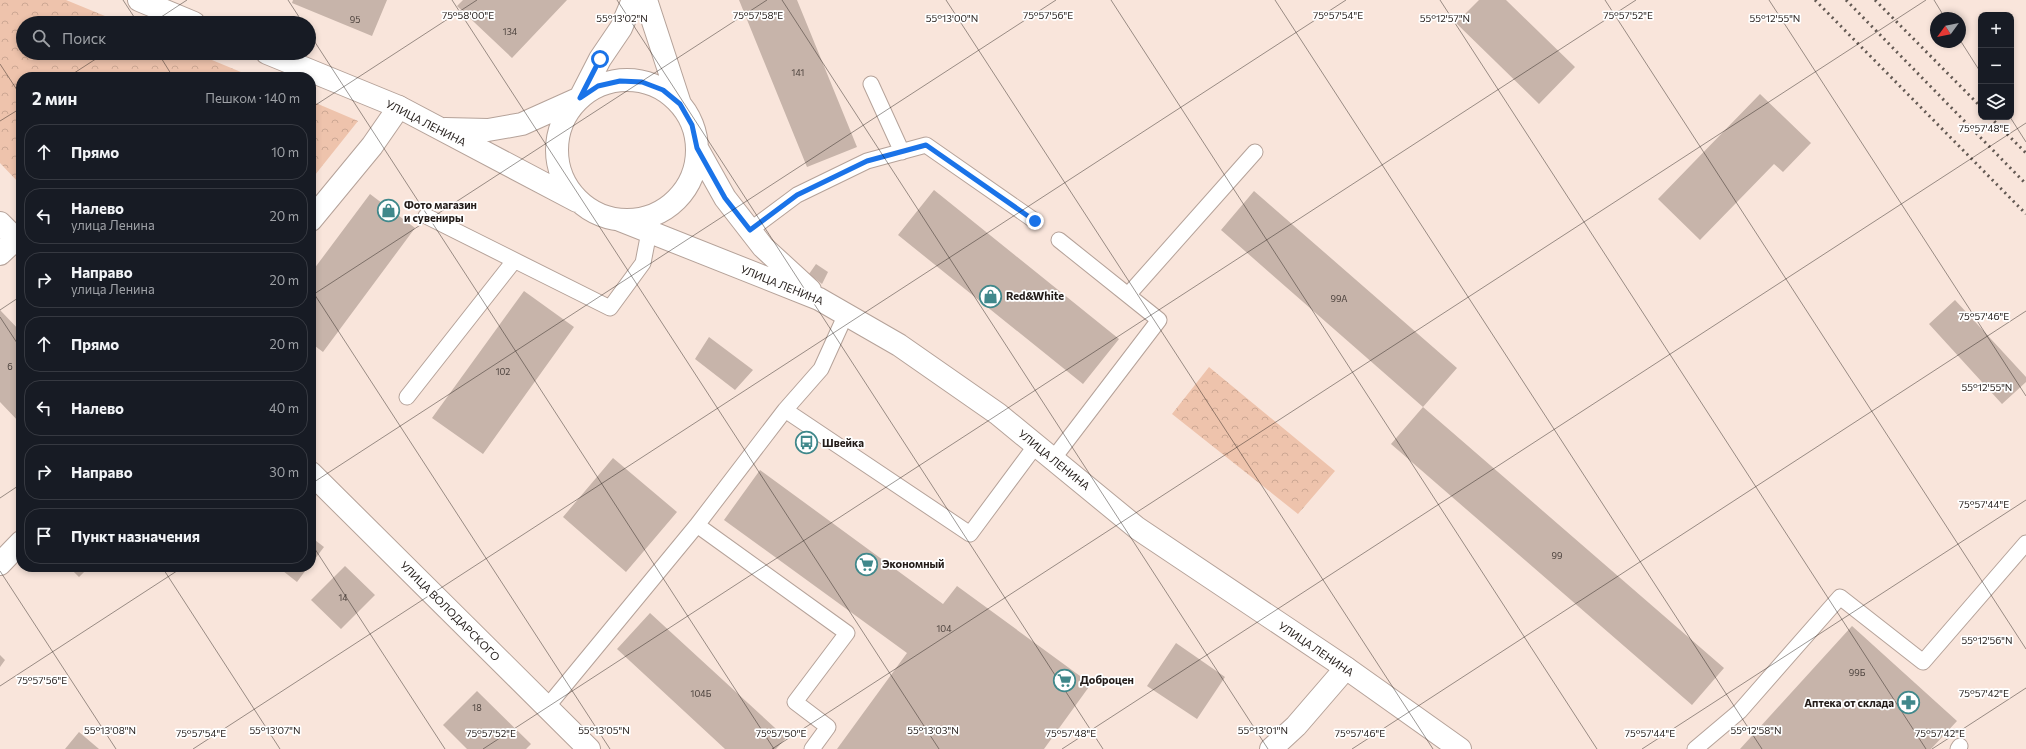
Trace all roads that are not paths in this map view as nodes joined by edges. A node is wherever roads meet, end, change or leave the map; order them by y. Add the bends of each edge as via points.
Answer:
1 (139, 0) edge
2 (633, 0) edge
3 (646, 0) edge
4 (177, 16) edge
5 (284, 60) edge
6 (313, 72) edge
7 (316, 73) edge
8 (870, 84) dead end
9 (580, 98) junction
10 (680, 104) junction
11 (399, 107) junction
12 (697, 148) junction
13 (902, 152) junction
14 (1255, 152) dead end
15 (580, 203) junction
16 (316, 214) edge
17 (426, 216) dead end
18 (620, 220) junction
19 (1035, 221) dead end
20 (0, 223) edge
21 (750, 230) junction
22 (650, 232) junction
23 (16, 240) edge
24 (1059, 240) dead end
25 (16, 243) edge
26 (0, 254) edge
27 (514, 261) junction
28 (1128, 295) junction
29 (819, 299) junction
30 (846, 314) junction
31 (407, 398) dead end
32 (784, 410) junction
33 (1036, 445) junction
34 (1053, 459) junction
35 (316, 478) edge
36 (697, 525) junction
37 (2026, 543) edge
38 (16, 547) edge
39 (0, 564) edge
40 (1346, 668) junction
41 (547, 708) junction
42 (589, 749) edge
43 (812, 749) edge
44 (1271, 749) edge
45 (1460, 749) edge
46 (1695, 749) edge

1 - 4 main road
2 - 9 main road via 621,28 600,59
3 - 10 main road
5 - 6 main road, УЛИЦА ЛЕНИНА
7 - 11 main road, УЛИЦА ЛЕНИНА
8 - 13 lane
9 - 10 main road, УЛИЦА ЛЕНИНА via 598,86 627,81 642,82 663,90
9 - 11 main road via 522,124 488,130 444,129
9 - 15 main road, УЛИЦА ЛЕНИНА via 565,117 557,139 560,170 566,184
10 - 12 main road, УЛИЦА ЛЕНИНА via 692,125
11 - 15 main road, УЛИЦА ЛЕНИНА
11 - 16 main road via 372,146
12 - 18 main road, УЛИЦА ЛЕНИНА via 694,172 683,193 665,209 644,218
12 - 21 main road via 725,198
13 - 19 lane via 926,145
13 - 21 lane via 867,161 797,195
14 - 28 lane
15 - 18 main road, УЛИЦА ЛЕНИНА via 598,215
17 - 27 lane
18 - 22 main road, УЛИЦА ЛЕНИНА
20 - 23 main road
21 - 29 main road via 763,247
22 - 27 lane via 643,262 610,308
22 - 29 main road, УЛИЦА ЛЕНИНА
24 - 28 lane
25 - 26 main road
27 - 31 lane
28 - 34 lane via 1159,320
29 - 30 main road, УЛИЦА ЛЕНИНА
30 - 32 lane via 821,369
30 - 33 main road, УЛИЦА ЛЕНИНА via 899,345 998,414
32 - 33 lane via 970,534
32 - 36 lane
33 - 34 main road, УЛИЦА ЛЕНИНА
34 - 40 main road, УЛИЦА ЛЕНИНА via 1137,528
35 - 41 main road, УЛИЦА ВОЛОДАРСКОГО
36 - 41 lane
36 - 43 lane via 847,633 795,702 828,727
37 - 46 lane via 1923,662 1840,597 1740,711
38 - 39 main road
40 - 44 main road via 1296,726
40 - 45 main road, УЛИЦА ЛЕНИНА
41 - 42 main road, УЛИЦА ВОЛОДАРСКОГО

